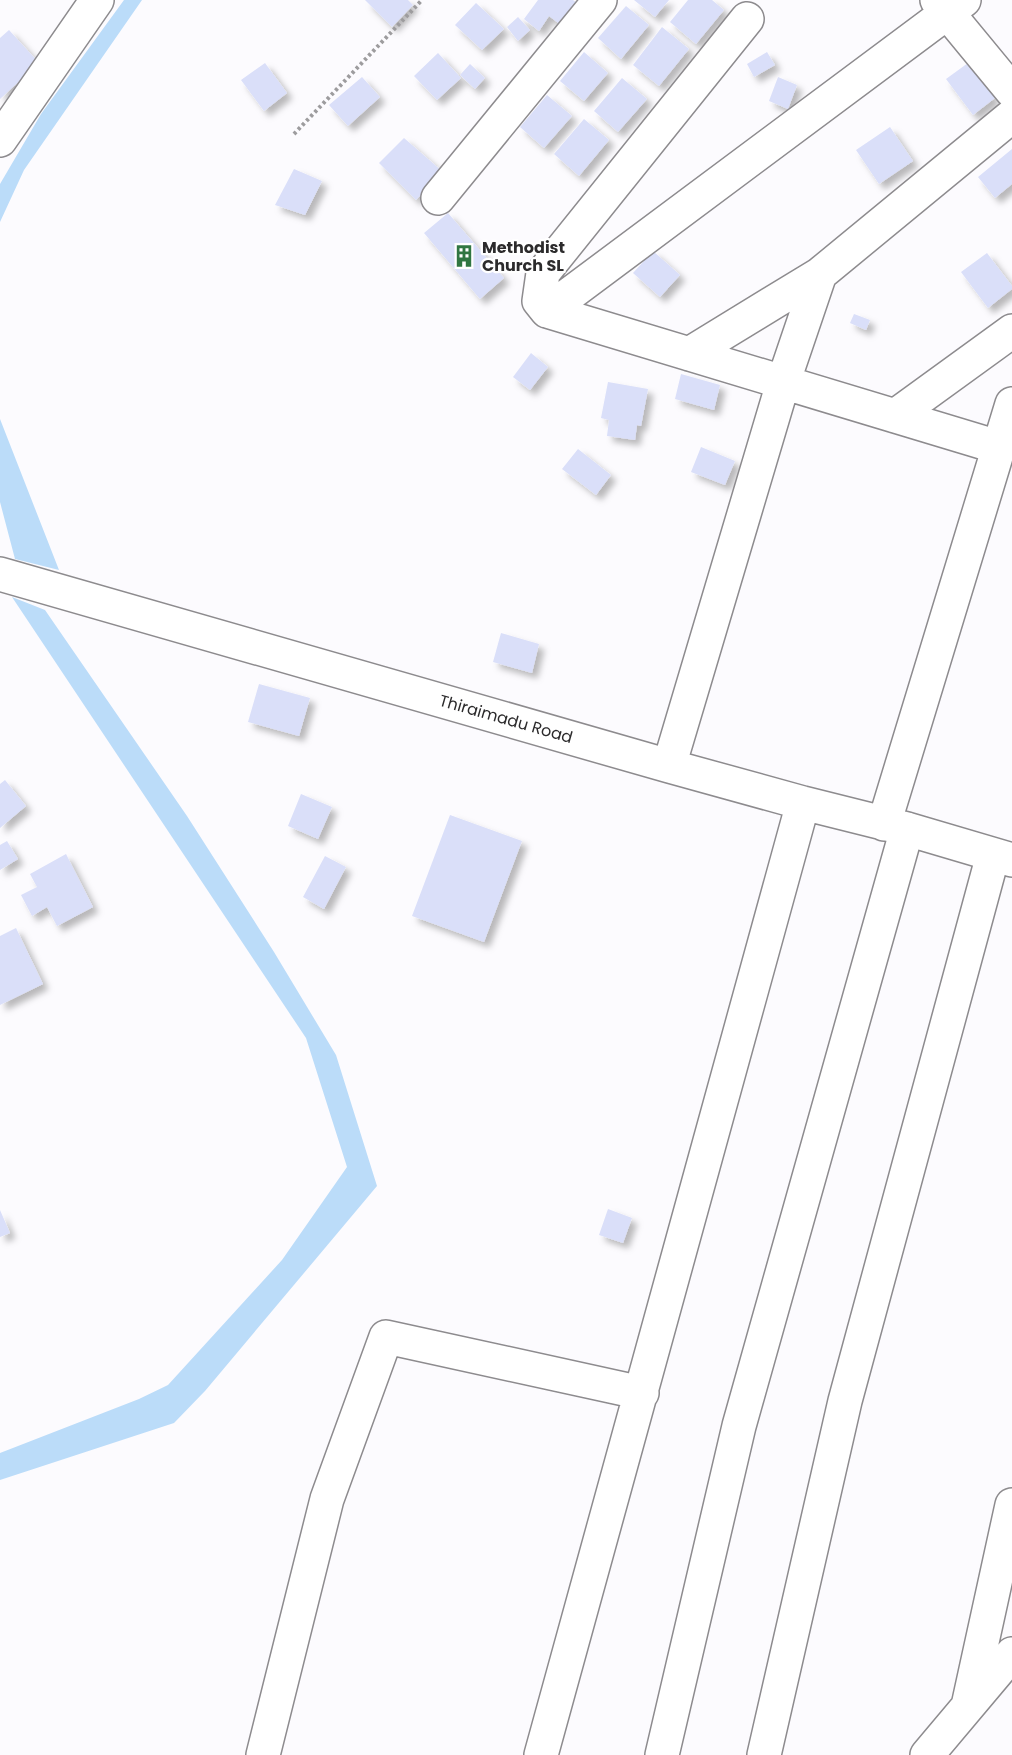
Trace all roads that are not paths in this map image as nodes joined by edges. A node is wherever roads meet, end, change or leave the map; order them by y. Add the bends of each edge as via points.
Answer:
1 (97, 0) edge
2 (600, 0) edge
3 (950, 4) edge
4 (747, 19) dead end
5 (1012, 90) edge
6 (1012, 116) edge
7 (0, 140) edge
8 (438, 198) dead end
9 (820, 273) junction
10 (547, 312) junction
11 (1012, 331) edge
12 (689, 354) junction
13 (783, 382) junction
14 (1012, 404) edge
15 (895, 416) junction
16 (998, 447) junction
17 (0, 574) edge
18 (669, 766) junction
19 (803, 803) junction
20 (896, 826) junction
21 (1002, 857) edge
22 (642, 1393) junction
23 (1012, 1505) edge
24 (1012, 1654) edge
25 (968, 1706) junction
26 (263, 1755) edge
27 (541, 1755) edge
28 (662, 1755) edge
29 (764, 1755) edge
30 (927, 1755) edge

1 - 7 street
2 - 8 street
3 - 5 street
3 - 10 street
4 - 10 street via 543,273 539,301
6 - 9 street
9 - 12 street
9 - 13 street
10 - 12 street
11 - 15 street
12 - 13 street
13 - 15 street
13 - 18 street
14 - 16 street
15 - 16 street
16 - 20 street
17 - 18 street, Thiraimadu Road
18 - 19 street, Thiraimadu Road
19 - 20 street, Thiraimadu Road
19 - 22 street
20 - 21 street, Thiraimadu Road
20 - 28 street via 739,1426
21 - 29 street via 845,1401
22 - 26 street via 386,1338 327,1499
22 - 27 street
23 - 25 street
24 - 25 street
25 - 30 street

